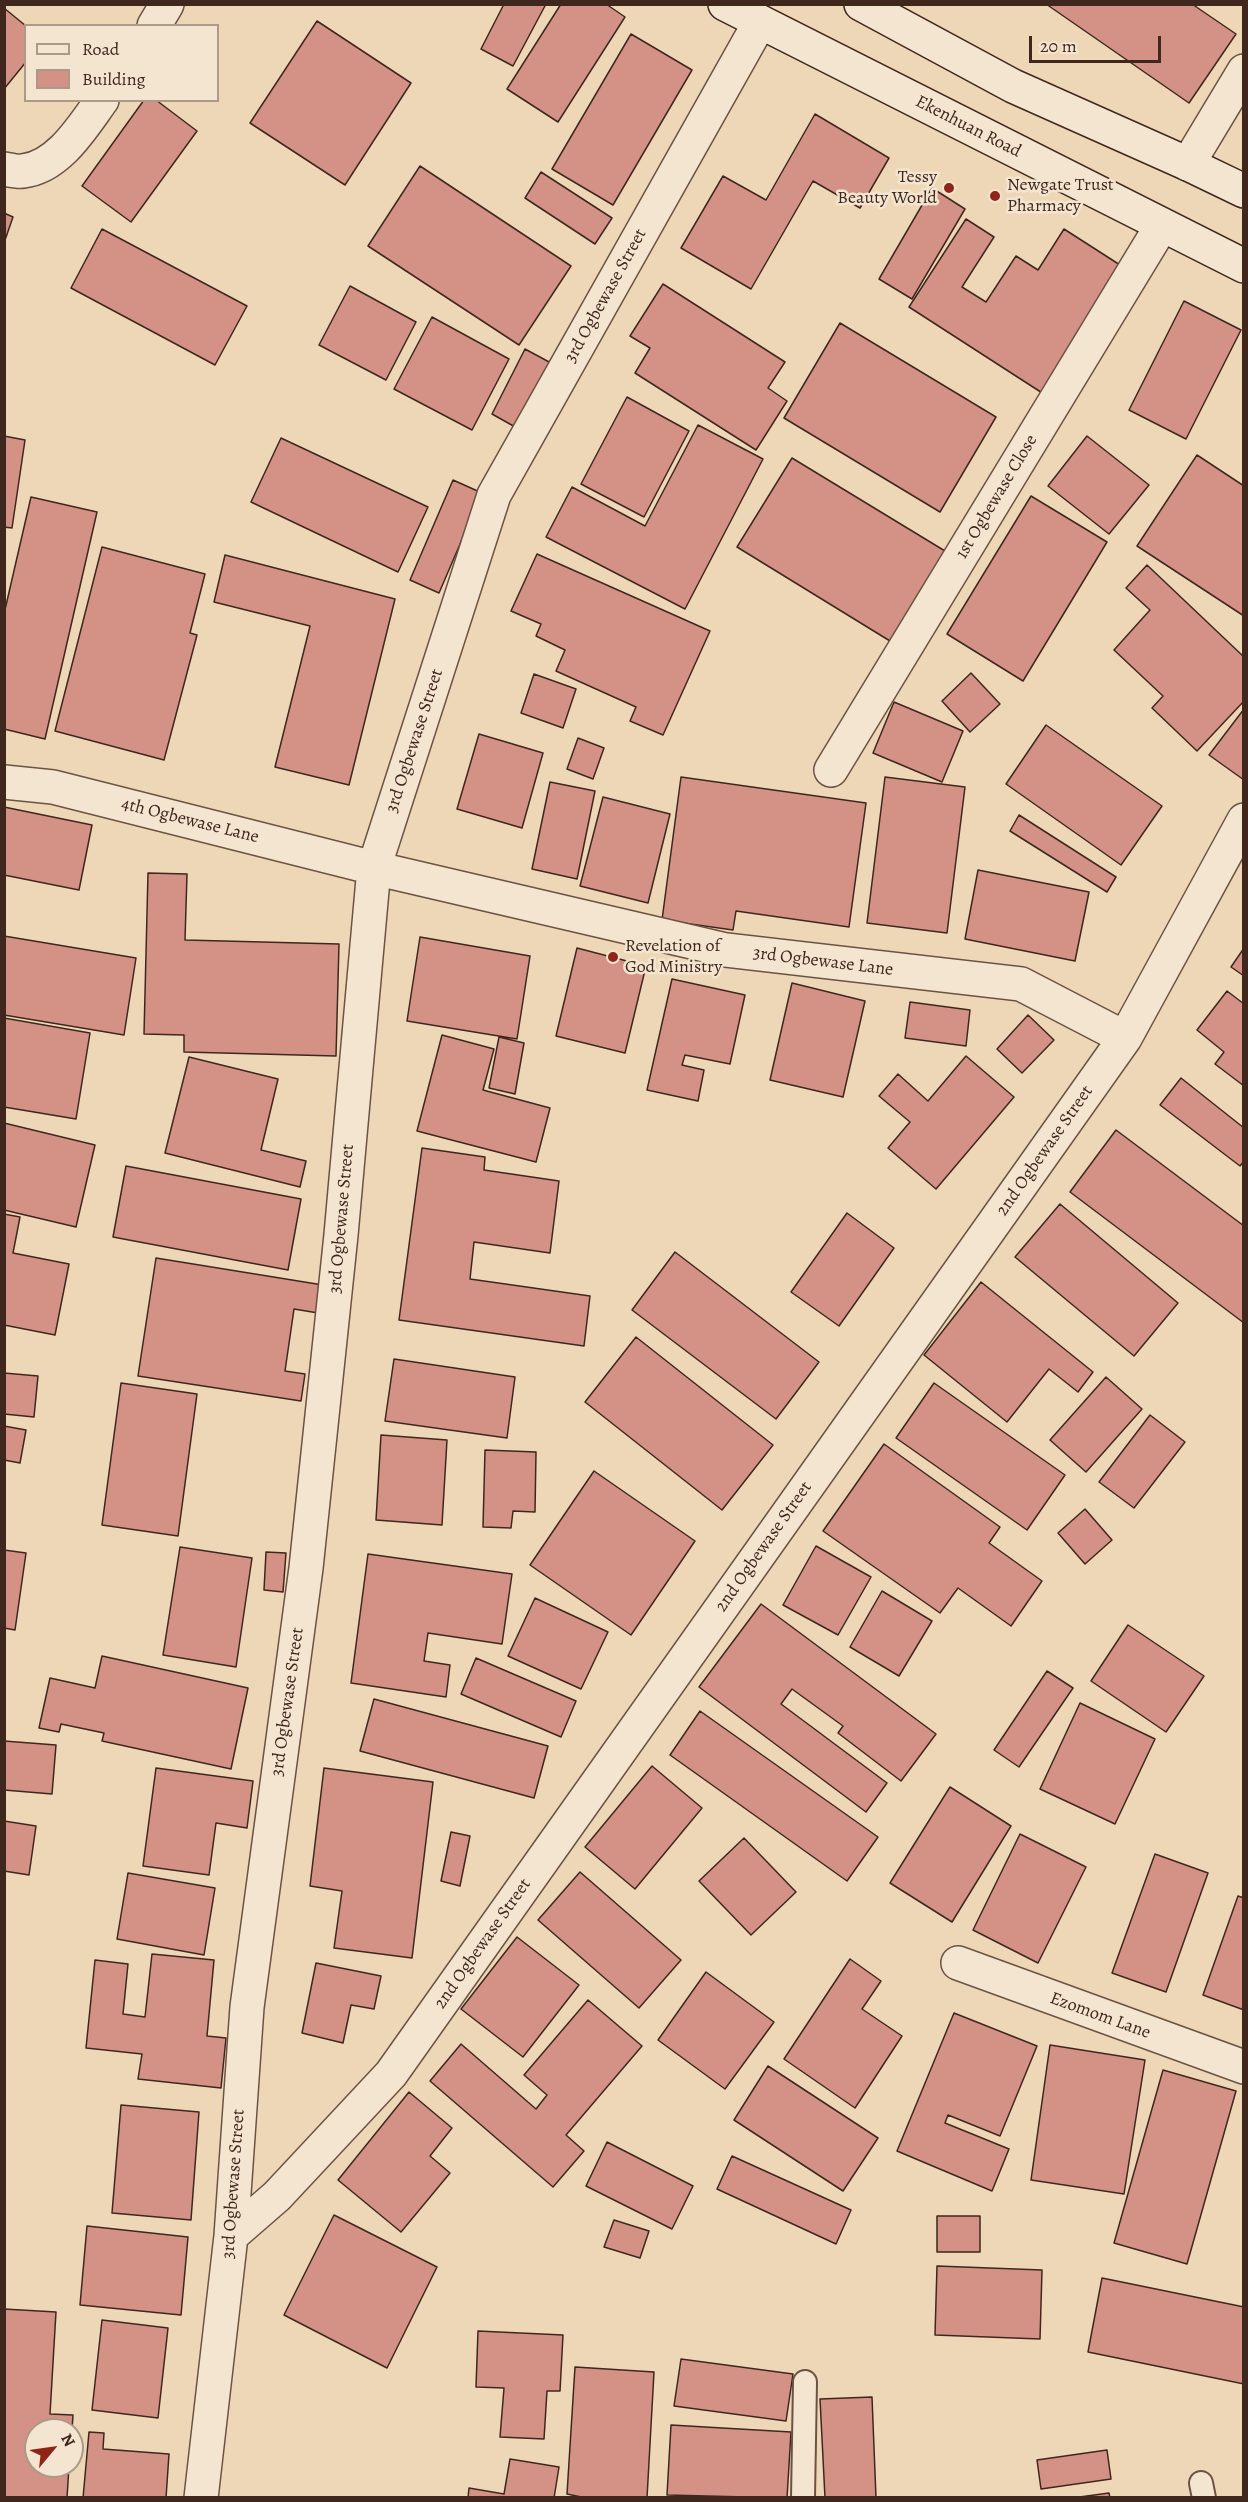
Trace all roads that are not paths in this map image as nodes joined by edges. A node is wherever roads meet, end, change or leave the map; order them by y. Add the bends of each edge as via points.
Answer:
1 (167, 4) edge
2 (725, 4) edge
3 (861, 4) edge
4 (760, 22) junction
5 (155, 24) edge
6 (1244, 71) edge
7 (101, 102) edge
8 (1188, 164) junction
9 (4, 169) edge
10 (1244, 191) edge
11 (1162, 225) junction
12 (1244, 266) edge
13 (831, 770) dead end
14 (4, 782) edge
15 (1244, 820) edge
16 (374, 868) junction
17 (1125, 1038) junction
18 (958, 1963) dead end
19 (1244, 2067) edge
20 (231, 2236) junction
21 (805, 2382) dead end
22 (201, 2498) edge
23 (803, 2498) edge

1 - 5 street
2 - 4 street, Ekenhuan Road
3 - 8 street via 1013,86
4 - 11 street, Ekenhuan Road
4 - 16 street, 3rd Ogbewase Street via 494,495
6 - 8 street
7 - 9 street via 70,143 47,162 23,171
8 - 10 street
11 - 12 street, Ekenhuan Road
11 - 13 street, 1st Ogbewase Close
14 - 16 street, 4th Ogbewase Lane via 53,787
15 - 17 street, 2nd Ogbewase Street
16 - 17 street, 3rd Ogbewase Lane via 726,950 1021,984
16 - 20 street, 3rd Ogbewase Street via 306,1568 247,2007
17 - 20 street, 2nd Ogbewase Street via 391,2074 277,2196
18 - 19 street, Ezomom Lane
20 - 22 street, 3rd Ogbewase Street
21 - 23 lane

